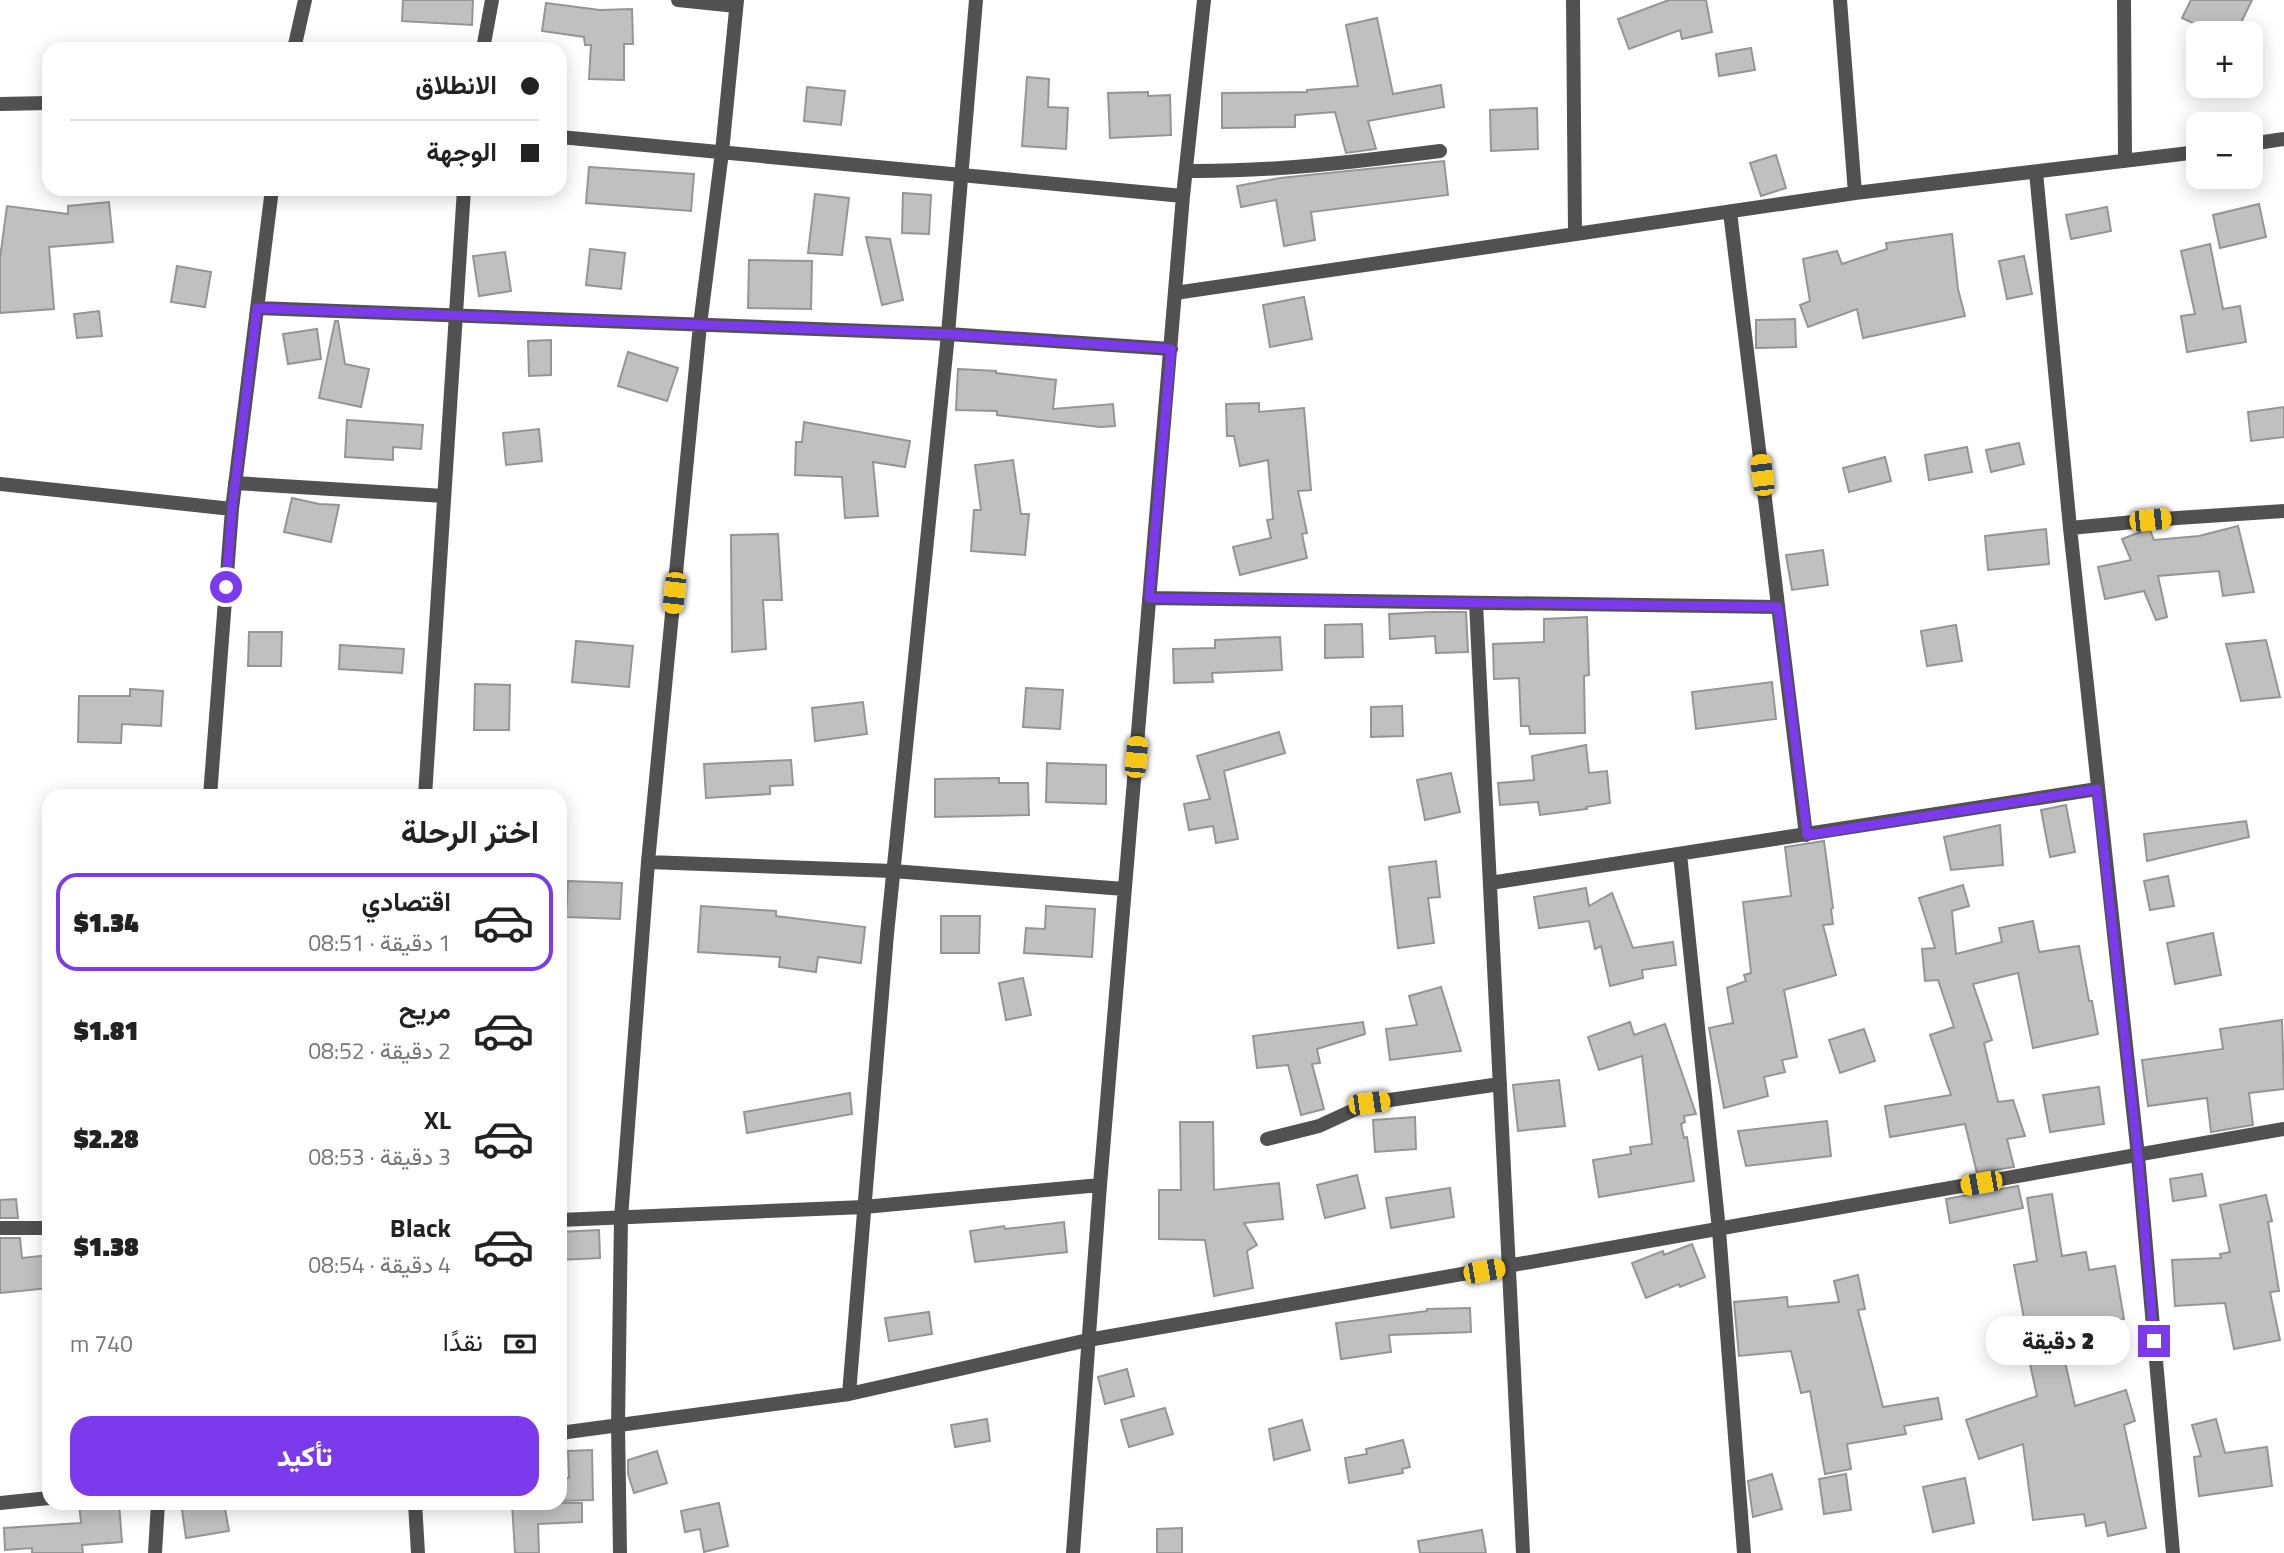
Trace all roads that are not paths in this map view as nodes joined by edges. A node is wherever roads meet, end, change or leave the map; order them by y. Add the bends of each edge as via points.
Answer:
1 (305, 0) edge
2 (492, 0) edge
3 (678, 0) edge
4 (976, 0) edge
5 (1204, 0) edge
6 (1573, 0) edge
7 (1840, 0) edge
8 (2124, 0) edge
9 (737, 3) edge
10 (296, 42) edge
11 (484, 42) edge
12 (42, 103) edge
13 (0, 104) edge
14 (567, 138) edge
15 (2284, 139) edge
16 (2263, 142) edge
17 (1440, 151) dead end
18 (722, 152) junction
19 (2186, 153) edge
20 (2125, 161) junction
21 (1186, 171) junction
22 (2036, 172) junction
23 (961, 174) junction
24 (1854, 193) junction
25 (270, 196) edge
26 (464, 196) edge
27 (1183, 196) junction
28 (1730, 212) junction
29 (1575, 234) junction
30 (1175, 293) junction
31 (257, 308) junction
32 (456, 315) junction
33 (700, 325) junction
34 (948, 334) junction
35 (1171, 349) junction
36 (235, 483) junction
37 (0, 484) edge
38 (444, 496) junction
39 (232, 509) junction
40 (2284, 511) edge
41 (2070, 528) junction
42 (1149, 598) junction
43 (1476, 603) junction
44 (1778, 607) junction
45 (211, 789) edge
46 (425, 789) edge
47 (2097, 789) junction
48 (1807, 835) junction
49 (1680, 854) junction
50 (648, 862) junction
51 (893, 872) junction
52 (1490, 883) junction
53 (1124, 889) junction
54 (1500, 1084) junction
55 (2284, 1129) edge
56 (1267, 1139) dead end
57 (2138, 1156) junction
58 (1100, 1185) junction
59 (864, 1207) junction
60 (621, 1219) junction
61 (567, 1220) edge
62 (0, 1228) edge
63 (42, 1228) edge
64 (1719, 1230) junction
65 (1510, 1267) junction
66 (1088, 1340) junction
67 (849, 1394) junction
68 (618, 1426) junction
69 (567, 1432) edge
70 (42, 1498) edge
71 (0, 1503) edge
72 (158, 1510) edge
73 (415, 1510) edge
74 (155, 1553) edge
75 (418, 1553) edge
76 (620, 1553) edge
77 (1073, 1553) edge
78 (1523, 1553) edge
79 (1744, 1553) edge
80 (2173, 1553) edge

1 - 10 street
2 - 11 street
3 - 9 street
4 - 23 street
5 - 21 street
6 - 29 street
7 - 24 street
8 - 20 street
9 - 18 street
12 - 13 street
14 - 18 street
15 - 16 street
17 - 21 street via 1294,169
18 - 23 street
18 - 33 street
19 - 20 street
20 - 22 street
21 - 27 street
22 - 24 street
22 - 41 street
23 - 27 street
23 - 34 street
24 - 28 street
25 - 31 street
26 - 32 street
27 - 30 street
28 - 29 street
28 - 44 street
29 - 30 street
30 - 35 street
31 - 32 street
31 - 36 street
32 - 33 street
32 - 38 street
33 - 34 street
33 - 50 street
34 - 35 street
34 - 51 street
35 - 42 street
36 - 38 street
36 - 39 street
37 - 39 street
38 - 46 street
39 - 45 street
40 - 41 street
41 - 47 street
42 - 43 street
42 - 53 street
43 - 44 street
43 - 52 street
44 - 48 street
47 - 48 street
47 - 57 street
48 - 49 street
49 - 52 street
49 - 64 street
50 - 51 street
50 - 60 street
51 - 53 street
51 - 59 street
52 - 54 street
53 - 58 street
54 - 56 street via 1369,1103 1319,1126
54 - 65 street
55 - 57 street
57 - 64 street
57 - 80 street
58 - 59 street
58 - 66 street
59 - 60 street
59 - 67 street
60 - 61 street
60 - 68 street
62 - 63 street
64 - 65 street
64 - 79 street
65 - 66 street
65 - 78 street
66 - 67 street
66 - 77 street
67 - 68 street
68 - 69 street
68 - 76 street
70 - 71 street
72 - 74 street
73 - 75 street

